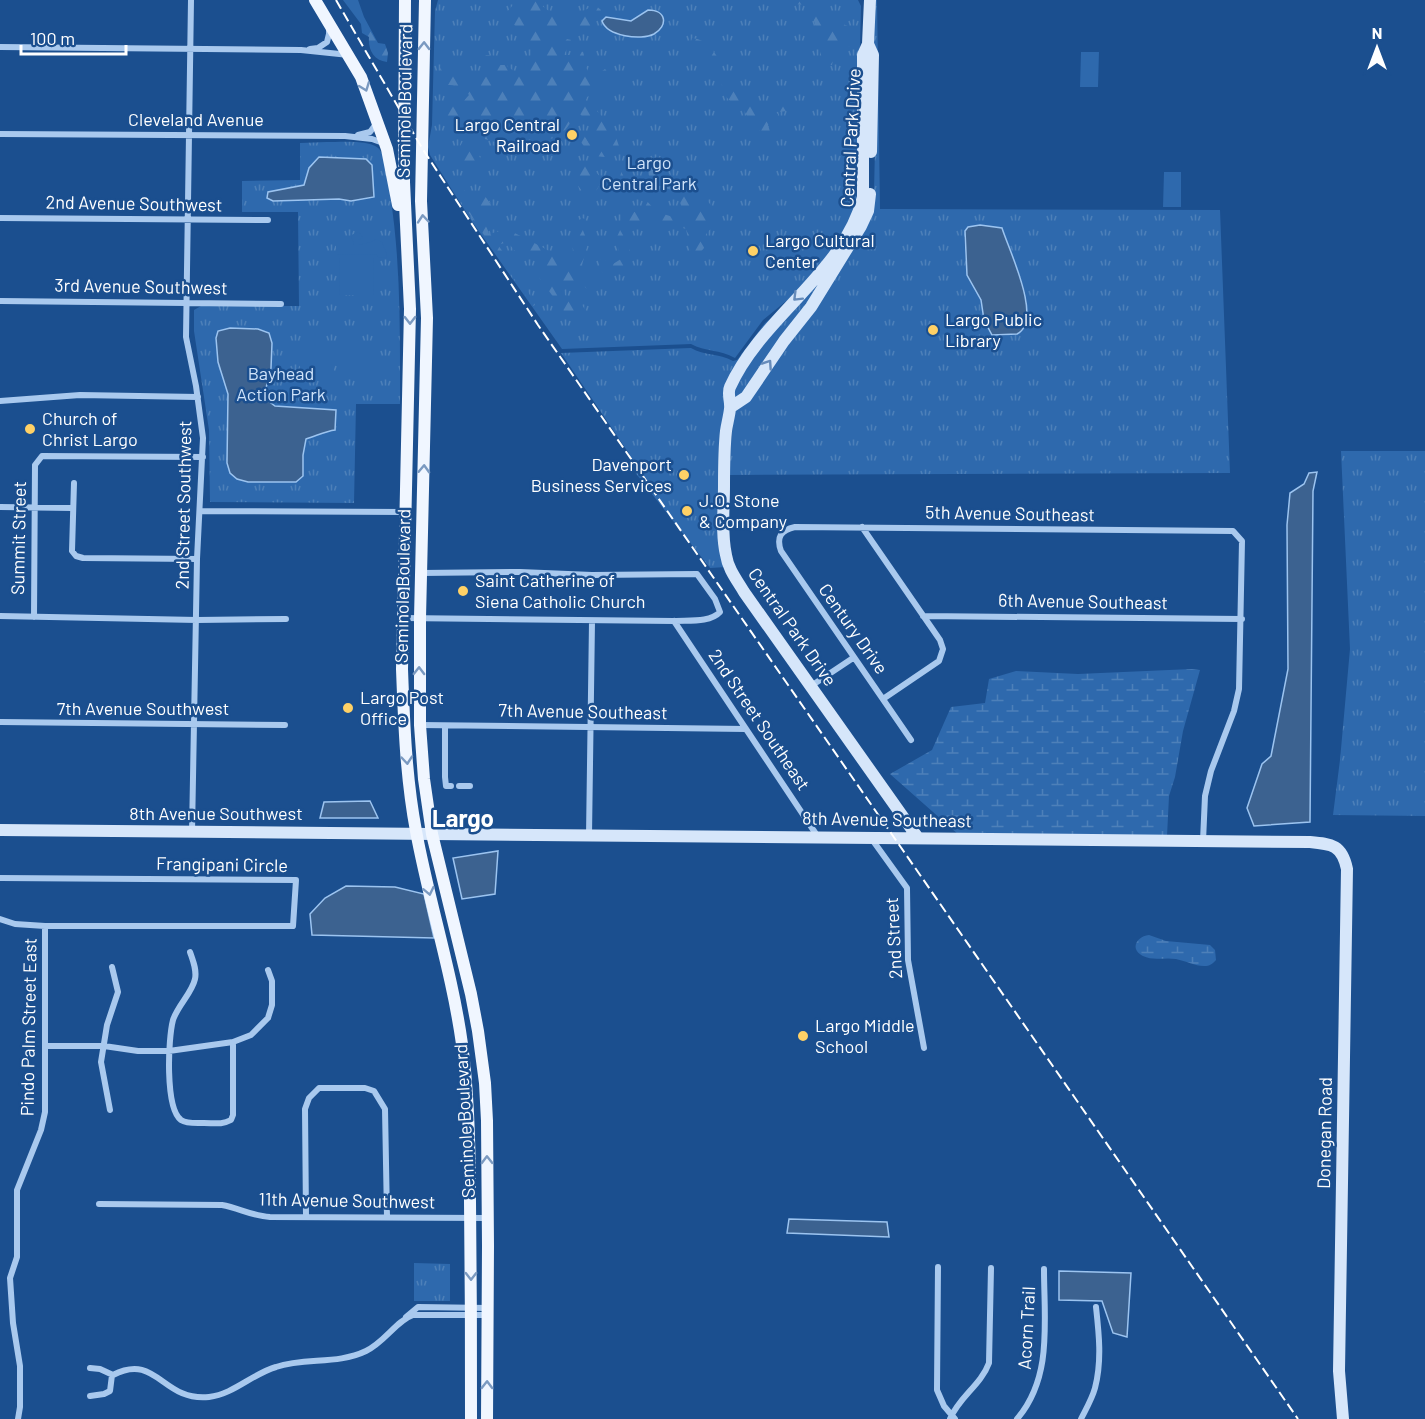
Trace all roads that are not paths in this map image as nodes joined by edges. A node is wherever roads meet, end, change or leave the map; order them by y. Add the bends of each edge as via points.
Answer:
1 (191, 0) edge
2 (315, 0) edge
3 (405, 0) edge
4 (425, 0) edge
5 (870, 0) edge
6 (327, 20) junction
7 (868, 44) junction
8 (0, 47) edge
9 (191, 49) junction
10 (301, 50) junction
11 (349, 55) junction
12 (376, 119) junction
13 (0, 134) edge
14 (190, 135) junction
15 (352, 137) junction
16 (387, 148) junction
17 (0, 218) edge
18 (188, 220) junction
19 (268, 220) dead end
20 (407, 231) junction
21 (425, 260) junction
22 (408, 261) junction
23 (0, 301) edge
24 (185, 303) junction
25 (281, 304) dead end
26 (410, 382) junction
27 (426, 382) junction
28 (198, 397) junction
29 (0, 401) edge
30 (731, 407) junction
31 (203, 457) junction
32 (74, 483) dead end
33 (0, 507) edge
34 (35, 508) junction
35 (72, 508) junction
36 (200, 511) junction
37 (406, 512) junction
38 (422, 514) junction
39 (862, 527) junction
40 (781, 533) joint
41 (197, 559) junction
42 (421, 573) junction
43 (0, 616) edge
44 (923, 616) junction
45 (34, 617) junction
46 (403, 618) junction
47 (420, 618) junction
48 (286, 619) dead end
49 (1242, 619) junction
50 (197, 620) junction
51 (592, 621) junction
52 (674, 621) junction
53 (853, 658) junction
54 (811, 686) junction
55 (883, 699) junction
56 (0, 722) edge
57 (194, 724) junction
58 (285, 725) dead end
59 (420, 725) junction
60 (445, 726) junction
61 (591, 728) junction
62 (746, 729) junction
63 (911, 740) dead end
64 (451, 786) dead end
65 (459, 786) dead end
66 (470, 786) dead end
67 (0, 830) edge
68 (192, 832) junction
69 (416, 834) junction
70 (432, 834) junction
71 (590, 836) junction
72 (818, 837) junction
73 (871, 837) junction
74 (918, 838) junction
75 (1203, 841) junction
76 (1340, 850) joint
77 (0, 878) edge
78 (0, 919) edge
79 (45, 926) junction
80 (190, 952) dead end
81 (112, 967) dead end
82 (268, 970) dead end
83 (233, 1042) junction
84 (46, 1046) junction
85 (104, 1046) junction
86 (924, 1048) dead end
87 (169, 1051) junction
88 (110, 1110) dead end
89 (99, 1204) dead end
90 (306, 1217) junction
91 (387, 1217) junction
92 (471, 1218) junction
93 (488, 1218) junction
94 (938, 1267) dead end
95 (991, 1268) dead end
96 (1044, 1269) dead end
97 (1096, 1307) dead end
98 (471, 1311) junction
99 (488, 1311) junction
100 (90, 1368) dead end
101 (112, 1375) junction
102 (90, 1396) dead end
103 (952, 1418) edge
104 (18, 1419) edge
105 (471, 1419) edge
106 (487, 1419) edge
107 (1017, 1419) edge
108 (1081, 1419) edge
109 (1343, 1419) edge

1 - 9 street, 2nd Street Southwest
2 - 6 main road
3 - 20 main road, Seminole Boulevard
21 -> 4 main road, Seminole Boulevard via 421,201
5 - 7 street, Central Park Drive
6 - 10 street via 327,42 318,48
6 - 11 main road
7 -> 30 street, Central Park Drive via 863,55 860,208 843,242 815,280 768,329 741,368 729,389
30 -> 7 street, Central Park Drive via 746,397 811,307 868,211 873,55
8 - 9 street
9 - 10 street
9 - 14 street, 2nd Street Southwest
10 - 11 street
11 -> 12 main road via 362,77
12 - 15 street via 373,130
12 - 16 main road
13 - 14 street, Cleveland Avenue
14 - 15 street, Cleveland Avenue
14 - 18 street, 2nd Street Southwest
15 - 16 street, Cleveland Avenue via 376,140
16 - 20 main road via 400,221
17 - 18 street, 2nd Avenue Southwest
18 - 19 street, 2nd Avenue Southwest
18 - 24 street, 2nd Street Southwest
20 - 22 main road, Seminole Boulevard
21 - 22 main road
21 - 27 main road, Seminole Boulevard
22 -> 26 main road, Seminole Boulevard
23 - 24 street, 3rd Avenue Southwest
24 - 25 street, 3rd Avenue Southwest
24 - 28 street, 2nd Street Southwest via 186,338
26 - 27 main road
26 - 37 main road, Seminole Boulevard
38 -> 27 main road, Seminole Boulevard
28 - 29 street via 80,395
28 - 31 street, 2nd Street Southwest
30 - 54 street, Central Park Drive via 724,455 726,556 744,592
31 - 34 street, Summit Street via 42,456 35,465
31 - 36 street, 2nd Street Southwest
32 - 35 street
33 - 34 street
34 - 35 street
34 - 45 street, Summit Street
35 - 41 street via 72,550 76,556
36 - 37 street
36 - 41 street, 2nd Street Southwest
37 - 38 main road
37 - 46 main road, Seminole Boulevard
38 - 42 main road, Seminole Boulevard
39 - 40 street, 5th Avenue Southeast via 795,526
39 - 44 street
39 - 49 street, 5th Avenue Southeast via 1233,531 1242,541
40 - 53 street, Century Drive via 781,551
41 - 50 street, 2nd Street Southwest
42 - 47 main road, Seminole Boulevard
42 - 52 street via 697,574 720,612 705,619
43 - 45 street
44 - 49 street, 6th Avenue Southeast
44 - 55 street via 940,640 943,649 939,662
45 - 50 street
46 - 47 street
46 -> 69 main road, Seminole Boulevard via 404,725
47 - 51 street
59 -> 47 main road, Seminole Boulevard
48 - 50 street
49 - 75 street via 1239,689 1209,779 1202,819
50 - 57 street, 2nd Street Southwest
51 - 52 street
51 - 61 street
52 - 62 street, 2nd Street Southeast
53 - 54 street
53 - 55 street, Century Drive
54 - 74 street, Central Park Drive
55 - 63 street, Century Drive
56 - 57 street, 7th Avenue Southwest
57 - 58 street, 7th Avenue Southwest
57 - 68 street, 2nd Street Southwest
59 - 60 street, 7th Avenue Southeast
59 - 70 main road, Seminole Boulevard
60 - 61 street, 7th Avenue Southeast
60 - 64 street via 445,783
61 - 62 street, 7th Avenue Southeast
61 - 71 street
62 - 72 street, 2nd Street Southeast
65 - 66 street
67 - 68 street, 8th Avenue Southwest
68 - 69 street, 8th Avenue Southwest
69 - 70 street, 8th Avenue Southwest
69 -> 92 main road, Seminole Boulevard via 462,1042
70 - 71 street, 8th Avenue Southeast
93 -> 70 main road, Seminole Boulevard via 487,1121 478,1031
71 - 72 street, 8th Avenue Southeast
72 - 73 street, 8th Avenue Southeast
73 - 74 street, 8th Avenue Southeast
73 - 86 street, 2nd Street via 907,888 908,960
74 - 75 street, 8th Avenue Southeast
75 - 76 street, 8th Avenue Southeast via 1326,843
76 - 109 street, Donegan Road via 1347,869 1339,1371
77 - 79 street, Frangipani Circle via 296,880 293,926
78 - 79 street, Pindo Palm Street East
79 - 84 street, Pindo Palm Street East
80 - 87 street via 195,977 173,1020
81 - 85 street via 118,992
82 - 83 street via 272,1005 268,1018 251,1035
83 - 87 street
83 - 87 street via 233,1115 220,1124 180,1119 171,1090
84 - 85 street
84 - 104 street, Pindo Palm Street East via 44,1120 17,1190 16,1257 10,1278 20,1366
85 - 87 street
85 - 88 street via 102,1069
89 - 90 street, 11th Avenue Southwest via 222,1205 256,1216
90 - 91 street, 11th Avenue Southwest
90 - 91 street via 305,1109 309,1098 319,1088 365,1088 374,1092 385,1109
91 - 92 street, 11th Avenue Southwest
92 - 93 street, 11th Avenue Southwest
92 -> 98 main road, Seminole Boulevard
93 - 99 main road, Seminole Boulevard
94 - 103 street via 937,1390
95 - 103 street via 989,1363 983,1376 955,1408
96 - 107 street, Acorn Trail via 1043,1366 1035,1392
97 - 108 street via 1098,1370 1095,1390
98 - 99 street
98 - 101 street via 418,1307 380,1344 352,1357 283,1365 212,1397 182,1394 142,1369 129,1368
98 - 105 main road, Seminole Boulevard
106 -> 99 main road, Seminole Boulevard
100 - 101 street via 100,1368
101 - 102 street via 110,1391

